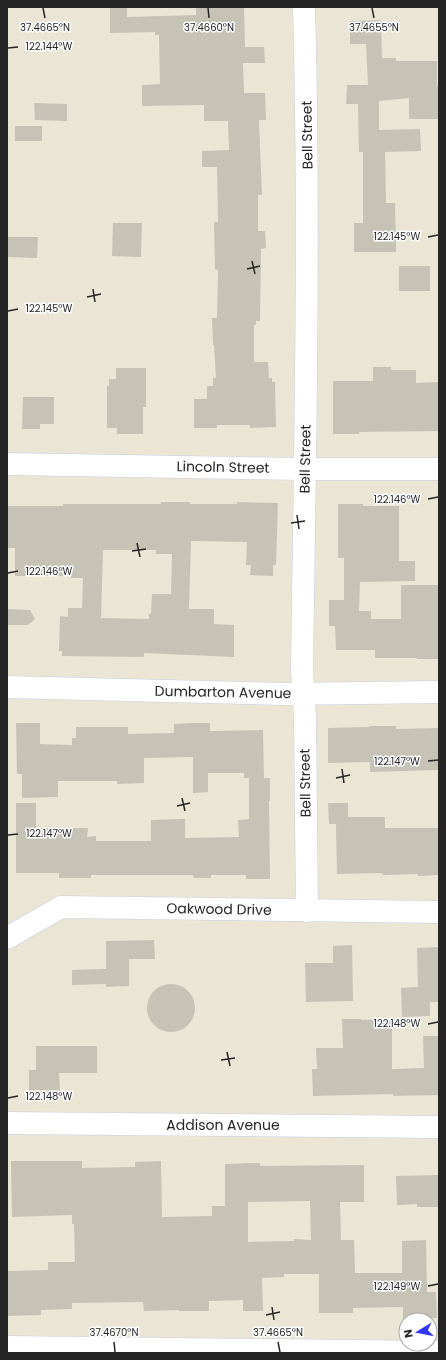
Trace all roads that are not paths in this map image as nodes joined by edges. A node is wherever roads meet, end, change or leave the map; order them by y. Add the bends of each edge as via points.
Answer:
1 (304, 7) edge
2 (7, 464) edge
3 (305, 468) junction
4 (439, 469) edge
5 (7, 687) edge
6 (439, 692) edge
7 (303, 693) junction
8 (307, 911) junction
9 (439, 912) edge
10 (7, 938) edge
11 (7, 1123) edge
12 (439, 1127) edge
13 (7, 1347) edge
14 (439, 1352) edge

1 - 3 street, Bell Street via 307,124
2 - 3 street, Lincoln Street
3 - 4 street, Lincoln Street
3 - 7 street, Bell Street
5 - 7 street, Dumbarton Avenue
6 - 7 street, Dumbarton Avenue
7 - 8 street, Bell Street
8 - 9 street, Oakwood Drive
8 - 10 street, Oakwood Drive via 61,907
11 - 12 street, Addison Avenue
13 - 14 street

